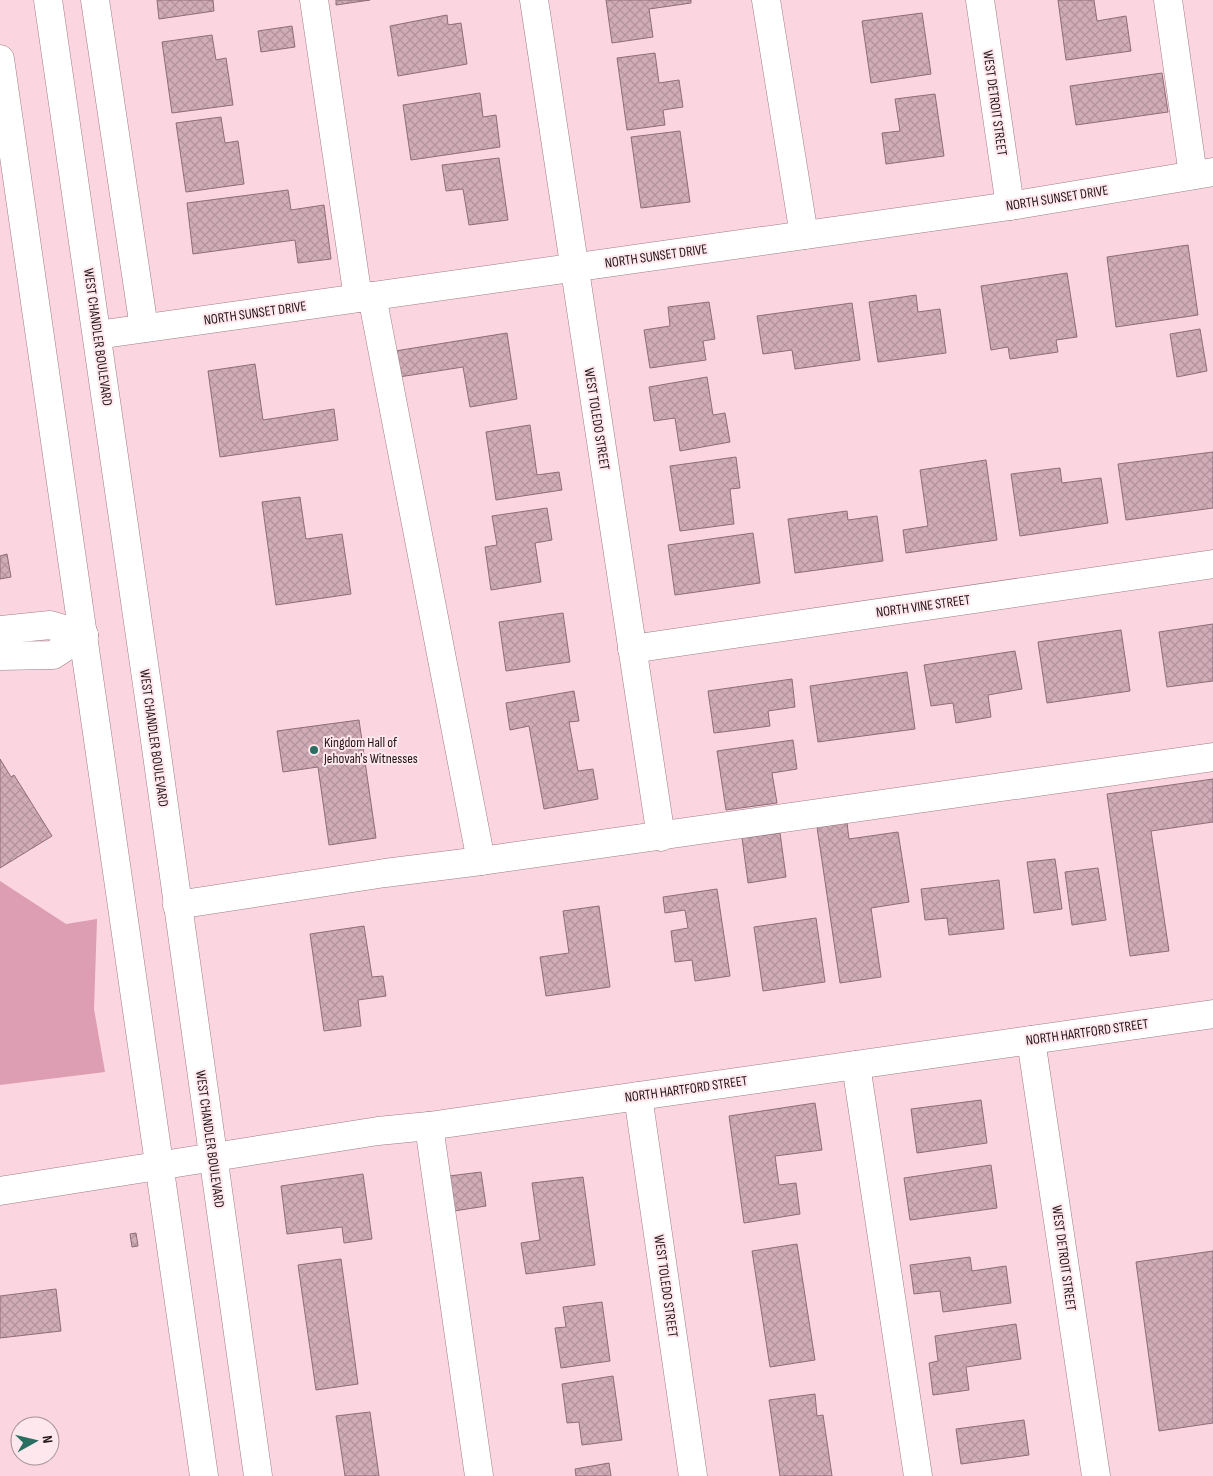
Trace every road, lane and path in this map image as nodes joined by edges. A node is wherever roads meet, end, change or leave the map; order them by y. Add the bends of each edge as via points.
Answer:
1 (48, 0) edge
2 (95, 0) edge
3 (314, 0) edge
4 (534, 0) edge
5 (766, 0) edge
6 (980, 0) edge
7 (1168, 0) edge
8 (0, 59) edge
9 (1203, 174) edge
10 (1010, 206) junction
11 (804, 235) junction
12 (575, 268) junction
13 (365, 297) junction
14 (144, 328) junction
15 (98, 335) junction
16 (1213, 564) edge
17 (0, 630) edge
18 (84, 635) junction
19 (632, 649) junction
20 (0, 656) edge
21 (1213, 757) edge
22 (661, 837) junction
23 (481, 862) junction
24 (177, 905) junction
25 (1213, 1014) edge
26 (1031, 1040) junction
27 (856, 1065) junction
28 (638, 1096) junction
29 (429, 1126) junction
30 (213, 1158) junction
31 (159, 1168) junction
32 (0, 1191) edge
33 (204, 1476) edge
34 (258, 1476) edge
35 (479, 1476) edge
36 (693, 1476) edge
37 (918, 1476) edge
38 (1096, 1476) edge

1 - 15 street, WEST CHANDLER BOULEVARD
2 - 14 street
3 - 13 street
4 - 12 street, WEST TOLEDO STREET
5 - 11 street
6 - 10 street, WEST DETROIT STREET
7 - 9 street
8 - 18 street
9 - 10 street, NORTH SUNSET DRIVE
10 - 11 street, NORTH SUNSET DRIVE
11 - 12 street, NORTH SUNSET DRIVE
12 - 13 street, NORTH SUNSET DRIVE
12 - 19 street, WEST TOLEDO STREET
13 - 14 street, NORTH SUNSET DRIVE
13 - 23 street
14 - 15 street, NORTH SUNSET DRIVE
15 - 24 street, WEST CHANDLER BOULEVARD
16 - 19 street, NORTH VINE STREET
17 - 18 street via 50,625
18 - 20 street via 53,655
18 - 31 street
19 - 22 street, WEST TOLEDO STREET
21 - 22 street
22 - 23 street
23 - 24 street via 375,874
24 - 30 street, WEST CHANDLER BOULEVARD
25 - 26 street, NORTH HARTFORD STREET
26 - 27 street, NORTH HARTFORD STREET
26 - 38 street, WEST DETROIT STREET
27 - 28 street, NORTH HARTFORD STREET
27 - 37 street
28 - 29 street, NORTH HARTFORD STREET
28 - 36 street, WEST TOLEDO STREET
29 - 30 street, NORTH HARTFORD STREET via 378,1131
29 - 35 street
30 - 31 street, NORTH HARTFORD STREET
30 - 34 street, WEST CHANDLER BOULEVARD
31 - 32 street, NORTH HARTFORD STREET
31 - 33 street

